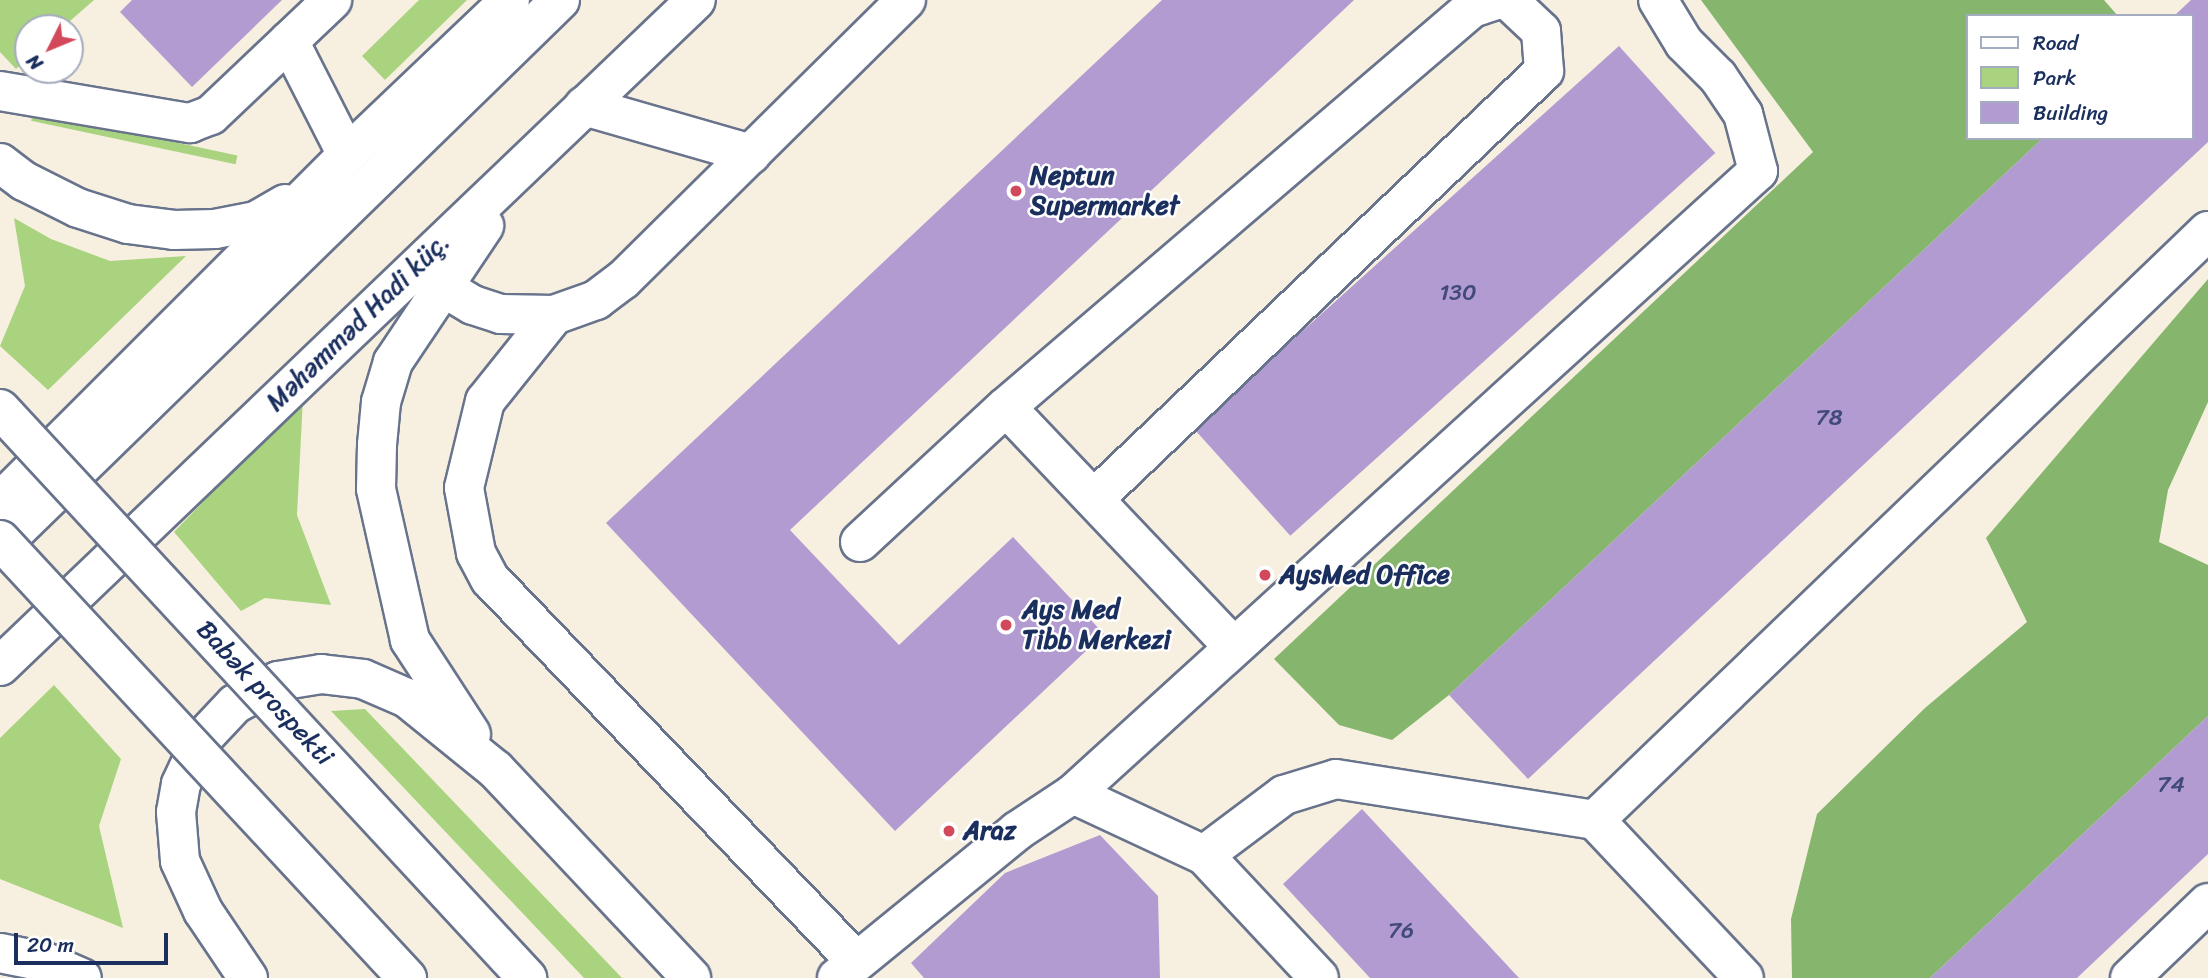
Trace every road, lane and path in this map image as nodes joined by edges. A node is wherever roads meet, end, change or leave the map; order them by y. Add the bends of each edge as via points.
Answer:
1 (332, 0) edge
2 (510, 0) edge
3 (560, 0) edge
4 (696, 0) edge
5 (906, 0) edge
6 (1496, 0) edge
7 (1508, 0) edge
8 (1658, 0) edge
9 (289, 41) junction
10 (0, 91) edge
11 (571, 118) junction
12 (751, 154) junction
13 (347, 155) junction
14 (0, 163) edge
15 (2208, 231) edge
16 (441, 286) junction
17 (554, 315) junction
18 (1006, 407) junction
19 (0, 409) edge
20 (1094, 499) junction
21 (0, 502) edge
22 (0, 540) edge
23 (860, 542) dead end
24 (0, 546) edge
25 (1233, 646) junction
26 (10, 655) edge
27 (496, 770) junction
28 (1073, 794) junction
29 (1595, 820) junction
30 (1203, 855) junction
31 (2208, 903) edge
32 (374, 942) junction
33 (0, 953) edge
34 (847, 970) edge
35 (82, 978) edge
36 (248, 978) edge
37 (400, 978) edge
38 (407, 978) edge
39 (527, 978) edge
40 (691, 978) edge
41 (1319, 978) edge
42 (1744, 978) edge
43 (2130, 978) edge

1 - 9 main road
2 - 13 main road
3 - 24 main road
4 - 11 main road, Məhəmməd Hadi küç.
5 - 12 main road
6 - 18 main road via 1472,8
7 - 20 main road via 1541,31 1544,71
8 - 25 main road via 1684,43 1718,77 1743,114 1758,171
9 - 10 main road via 211,115 190,123
9 - 13 main road
11 - 12 main road
11 - 16 main road
11 - 26 main road, Məhəmməd Hadi küç.
12 - 17 main road via 623,280 596,300
13 - 14 main road via 257,221 201,230 128,224 78,208 24,181
13 - 21 main road
15 - 29 main road
16 - 17 main road via 473,305 501,314
16 - 27 main road via 393,362 381,402 376,489 410,640
17 - 34 main road via 485,401 464,488 476,553 490,579
18 - 20 main road
18 - 23 main road
19 - 39 main road, Babək prospekti, bridge
20 - 25 main road
22 - 32 main road, bridge
25 - 28 main road
27 - 36 main road via 407,698 363,679 321,674 278,681 235,704 202,739 181,784 176,812 180,861 203,911
27 - 40 main road
28 - 30 main road
28 - 34 main road via 1017,831
29 - 30 main road via 1336,779 1284,795
29 - 42 main road
30 - 41 main road
31 - 43 main road
32 - 37 main road, bridge
32 - 38 main road, bridge
33 - 35 main road via 45,962

